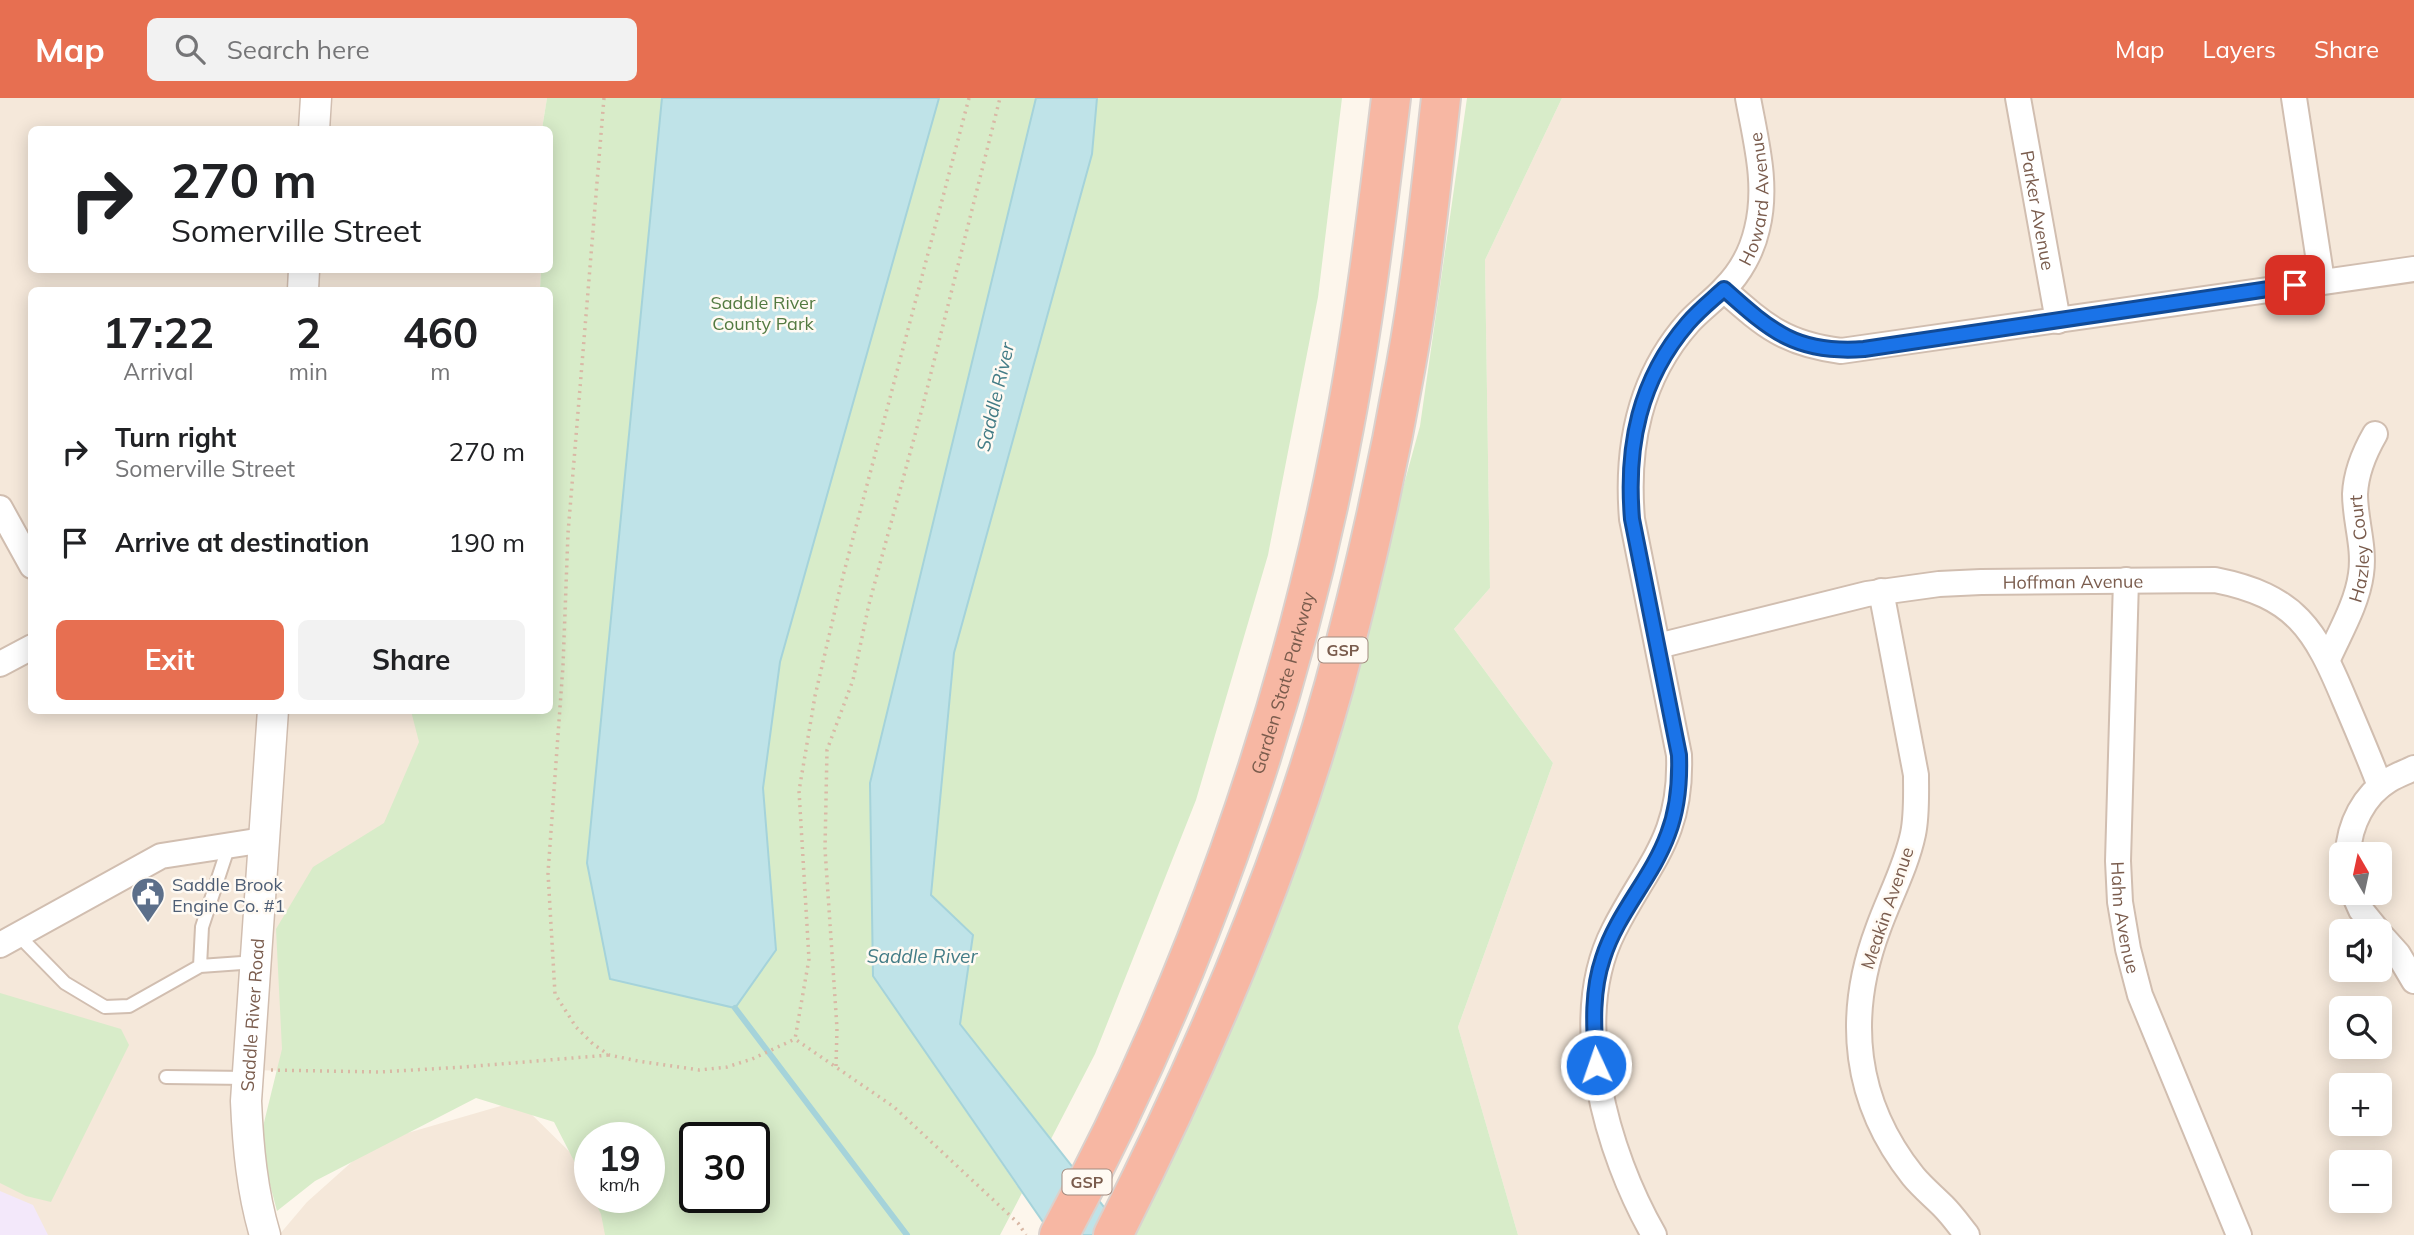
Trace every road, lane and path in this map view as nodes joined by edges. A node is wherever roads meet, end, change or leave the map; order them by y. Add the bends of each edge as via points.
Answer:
1 (316, 98) edge
2 (604, 98) edge
3 (969, 98) edge
4 (1000, 98) edge
5 (1391, 98) edge
6 (1441, 98) edge
7 (1748, 98) edge
8 (2018, 98) edge
9 (2294, 98) edge
10 (2313, 98) edge
11 (2298, 123) junction
12 (314, 126) edge
13 (2414, 269) edge
14 (2322, 281) junction
15 (1724, 289) junction
16 (2058, 321) junction
17 (2375, 434) dead end
18 (0, 508) edge
19 (28, 559) edge
20 (2126, 580) junction
21 (1881, 592) junction
22 (1658, 646) junction
23 (28, 649) edge
24 (2328, 659) junction
25 (0, 664) edge
26 (273, 714) edge
27 (2414, 768) edge
28 (2380, 786) junction
29 (264, 840) junction
30 (2349, 842) edge
31 (229, 844) junction
32 (9, 941) edge
33 (2392, 947) edge
34 (256, 962) junction
35 (200, 966) junction
36 (2414, 981) edge
37 (795, 1039) junction
38 (609, 1055) junction
39 (836, 1068) junction
40 (248, 1073) junction
41 (166, 1077) dead end
42 (265, 1235) edge
43 (1026, 1235) edge
44 (1059, 1235) edge
45 (1113, 1235) edge
46 (1654, 1235) edge
47 (1967, 1235) edge
48 (2239, 1235) edge

1 - 12 street
2 - 38 path via 568,533 548,873 555,994 576,1027
3 - 37 path via 815,696 799,791 809,959
4 - 39 path via 853,680 827,750 825,849
5 - 44 highway, Garden State Parkway / GSP via 1373,248 1340,449 1288,664 1221,873 1177,984 1115,1129
6 - 45 highway, GSP via 1407,363 1333,689 1225,996
7 - 15 street, Howard Avenue via 1762,203 1748,255
8 - 16 street, Parker Avenue
9 - 11 street
10 - 11 street
11 - 14 street
13 - 14 street
14 - 16 street
15 - 16 street via 1765,326 1789,340 1841,351
15 - 22 street, Howard Avenue via 1669,348 1643,402 1631,450 1632,519
17 - 24 street, Hazley Court via 2358,470 2355,496 2361,575 2355,600
18 - 19 street
20 - 21 street, Hoffman Avenue via 1981,582
20 - 24 street, Hoffman Avenue via 2215,580 2244,586 2292,612
20 - 48 street, Hahn Avenue via 2118,862 2128,949 2140,995
21 - 22 street, Hoffman Avenue
21 - 47 street, Meakin Avenue via 1916,775 1916,805 1913,835 1867,957 1860,989 1859,1051 1875,1114 1892,1148
22 - 46 street, Howard Avenue via 1679,755 1676,809 1668,837 1613,931 1602,959 1594,1020 1605,1116 1623,1171
23 - 25 street
24 - 28 street, Hoffman Avenue
26 - 29 street, Saddle River Road
27 - 28 street
28 - 30 street via 2357,816
29 - 31 street
29 - 34 street, Saddle River Road
31 - 32 street via 161,856
31 - 35 lane via 202,927
32 - 35 lane via 65,984 105,1007 128,1006
33 - 36 street
34 - 35 lane
34 - 40 street, Saddle River Road
37 - 38 path via 752,1059 718,1068 678,1068
37 - 39 path
38 - 40 path via 379,1072
39 - 43 path via 894,1107
40 - 41 lane
40 - 42 street, Saddle River Road via 247,1145

